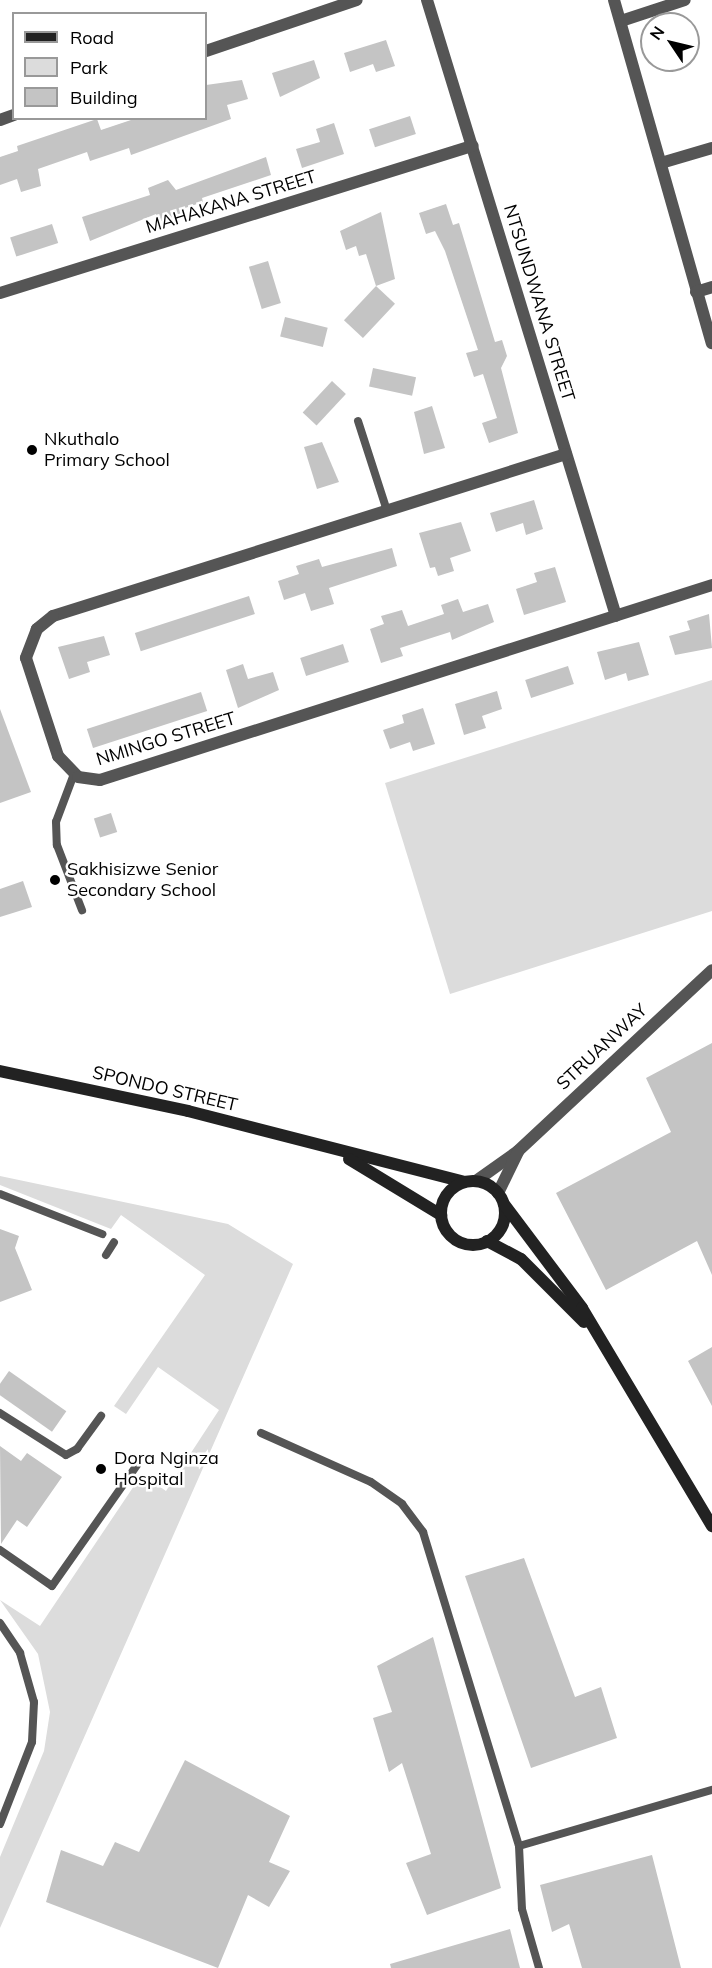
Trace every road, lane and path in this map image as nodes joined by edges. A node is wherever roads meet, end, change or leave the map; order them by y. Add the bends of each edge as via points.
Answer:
1 (357, 0) edge
2 (427, 0) edge
3 (614, 0) edge
4 (685, 0) edge
5 (621, 21) junction
6 (207, 51) edge
7 (473, 146) junction
8 (712, 148) edge
9 (661, 163) junction
10 (712, 287) edge
11 (696, 292) junction
12 (0, 293) edge
13 (712, 343) edge
14 (358, 421) dead end
15 (566, 454) junction
16 (387, 511) junction
17 (712, 585) edge
18 (616, 616) junction
19 (74, 774) junction
20 (82, 910) dead end
21 (712, 970) edge
22 (0, 1071) edge
23 (321, 1146) junction
24 (518, 1150) junction
25 (470, 1181) junction
26 (0, 1194) edge
27 (501, 1198) junction
28 (441, 1215) junction
29 (102, 1234) dead end
30 (487, 1241) junction
31 (114, 1242) dead end
32 (106, 1255) dead end
33 (602, 1343) junction
34 (0, 1413) edge
35 (101, 1416) dead end
36 (261, 1433) dead end
37 (137, 1465) dead end
38 (712, 1526) edge
39 (0, 1550) edge
40 (0, 1623) edge
41 (712, 1790) edge
42 (0, 1824) edge
43 (519, 1846) junction
44 (539, 1968) edge

1 - 6 street
2 - 7 street, NTSUNDWANA STREET
3 - 5 street
4 - 5 street
5 - 9 street
7 - 12 street, MAHAKANA STREET
7 - 15 street, NTSUNDWANA STREET
8 - 9 street
9 - 11 street
10 - 11 street
11 - 13 street
14 - 16 lane
15 - 16 street, NMINGO STREET
15 - 18 street, NTSUNDWANA STREET
16 - 19 street, NMINGO STREET via 53,616 37,629 27,658 58,756
17 - 18 street, NMINGO STREET
18 - 19 street, NMINGO STREET via 100,780
19 - 20 lane via 56,822 57,845
21 - 24 street, STRUANWAY
22 - 23 main road, SPONDO STREET
23 - 25 main road, SPONDO STREET
23 - 28 main road, SPONDO STREET via 365,1166
24 - 25 street, STRUANWAY
24 - 27 street, STRUANWAY
25 - 27 main road
25 - 28 main road via 447,1195
26 - 29 lane
27 - 30 main road via 501,1229
27 - 33 main road via 563,1279
28 - 30 main road via 454,1238 470,1245
30 - 33 main road via 522,1259
31 - 32 lane
33 - 38 main road
34 - 35 lane via 66,1455 78,1449
36 - 43 lane via 371,1482 402,1504 423,1532
37 - 39 lane via 52,1586
40 - 42 lane via 20,1653 33,1702 32,1742
41 - 43 lane
43 - 44 lane via 522,1909

